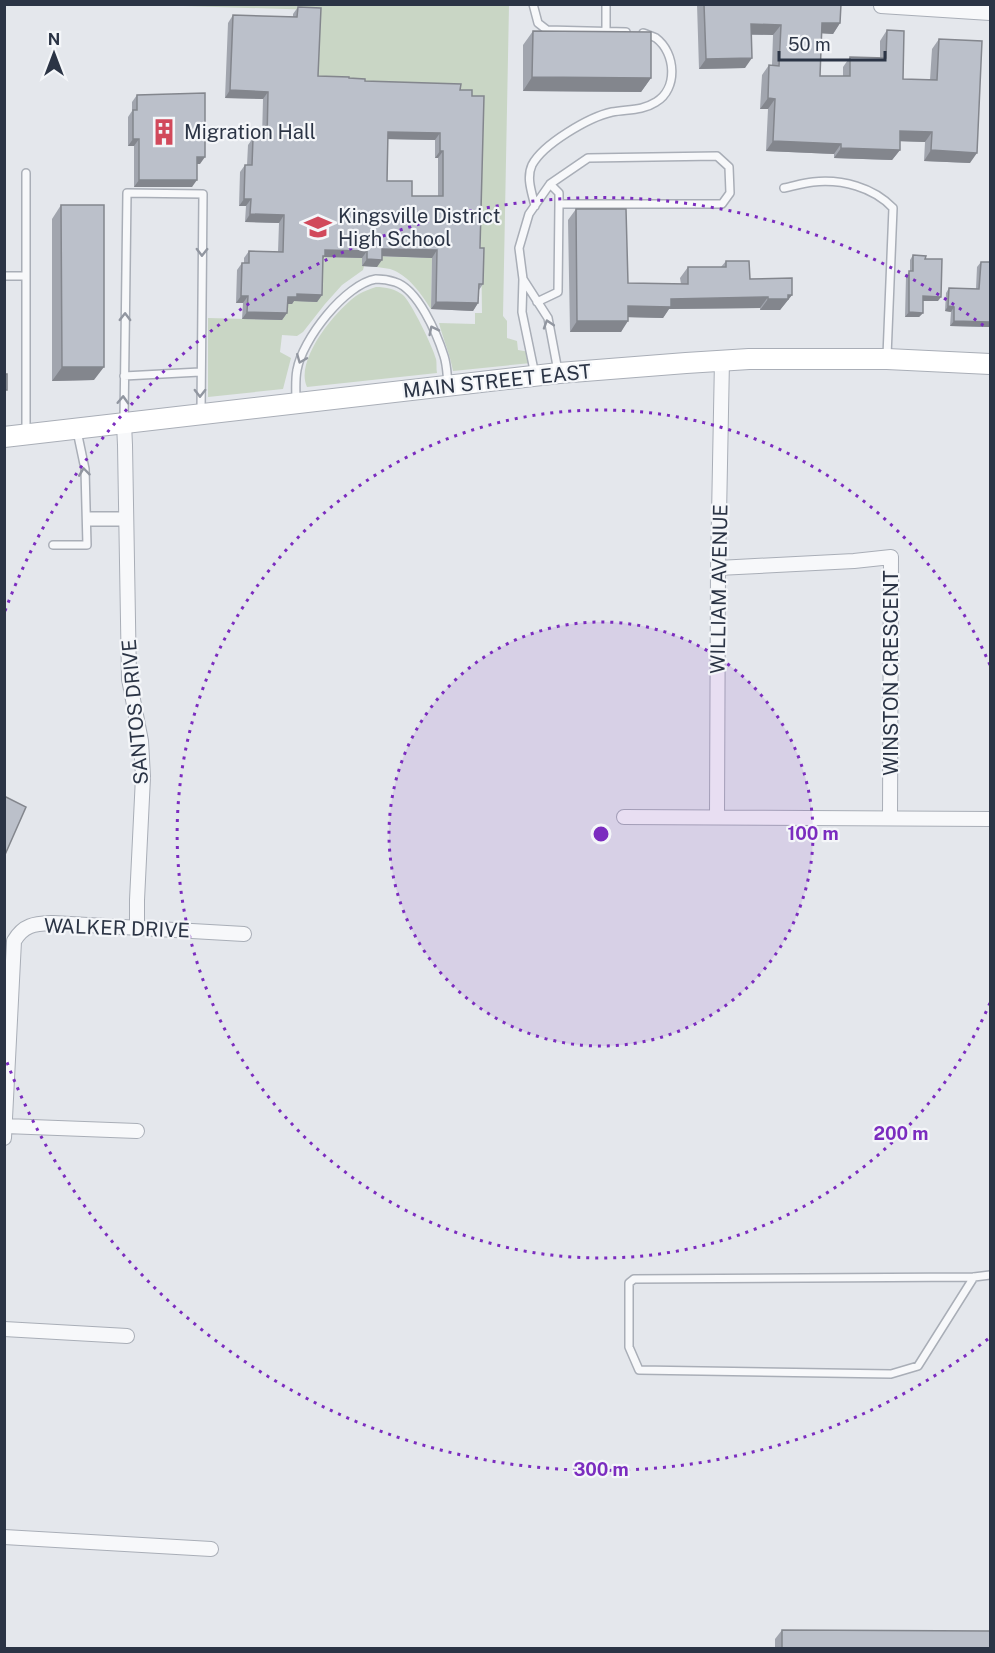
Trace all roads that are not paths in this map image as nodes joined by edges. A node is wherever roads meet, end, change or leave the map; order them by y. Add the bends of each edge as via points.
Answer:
1 (533, 4) edge
2 (606, 4) edge
3 (881, 6) dead end
4 (990, 13) edge
5 (606, 30) junction
6 (26, 173) dead end
7 (550, 184) junction
8 (784, 188) dead end
9 (559, 204) junction
10 (535, 206) junction
11 (4, 276) edge
12 (26, 276) junction
13 (523, 279) junction
14 (537, 302) junction
15 (887, 359) junction
16 (722, 360) junction
17 (990, 364) edge
18 (200, 372) junction
19 (559, 373) junction
20 (124, 376) junction
21 (536, 376) junction
22 (448, 386) junction
23 (296, 403) junction
24 (201, 414) junction
25 (124, 424) junction
26 (76, 429) junction
27 (27, 434) junction
28 (4, 437) edge
29 (87, 519) junction
30 (126, 519) junction
31 (53, 545) dead end
32 (718, 568) junction
33 (624, 817) dead end
34 (717, 817) junction
35 (891, 818) junction
36 (990, 819) edge
37 (137, 929) junction
38 (244, 934) dead end
39 (137, 1131) dead end
40 (5, 1132) edge
41 (990, 1275) edge
42 (974, 1277) junction
43 (4, 1329) edge
44 (127, 1336) dead end
45 (4, 1537) edge
46 (211, 1549) dead end

1 - 5 lane via 538,23 547,30
2 - 5 lane
3 - 4 street
5 - 10 lane via 643,33 658,40 669,59 670,87 648,106 610,112 577,126 543,150 532,166 529,180
6 - 12 lane
7 - 9 lane via 560,193
7 - 9 lane via 588,158 717,156 729,167 730,193 722,204
7 - 10 lane
8 - 15 lane via 813,182 853,184 885,199 893,208
9 - 14 lane via 558,292
10 - 13 lane via 519,248
11 - 12 lane
12 - 27 lane
13 - 14 lane
13 - 21 lane via 522,312
19 -> 14 lane via 548,318
15 - 16 main road, MAIN STREET EAST
15 - 17 main road, MAIN STREET EAST
16 - 19 main road, MAIN STREET EAST
16 - 32 street, WILLIAM AVENUE
18 - 20 lane
20 -> 18 lane via 126,193 203,194
18 -> 24 lane
19 - 21 main road, MAIN STREET EAST
25 -> 20 lane
21 - 22 main road, MAIN STREET EAST
22 - 23 main road, MAIN STREET EAST
22 -> 23 lane via 445,358 417,299 396,282 376,279 340,301 313,336 297,369
23 - 24 main road, MAIN STREET EAST
24 - 25 main road, MAIN STREET EAST
25 - 26 main road, MAIN STREET EAST
25 - 30 street, SANTOS DRIVE
26 - 27 main road, MAIN STREET EAST
29 -> 26 lane via 85,469
27 - 28 main road, MAIN STREET EAST
29 - 30 lane
29 - 31 lane via 87,544
30 - 37 street, SANTOS DRIVE via 129,678 141,741 143,777
32 - 34 street, WILLIAM AVENUE
32 - 35 street, WINSTON CRESCENT via 891,557
33 - 34 street
34 - 35 street
35 - 36 street
37 - 38 street, WALKER DRIVE
37 - 40 street, WALKER DRIVE via 38,924 20,932 14,940
39 - 40 street
41 - 42 lane
42 - 42 lane via 634,1279 629,1283 629,1347 639,1370 891,1374 918,1366
43 - 44 street
45 - 46 street

